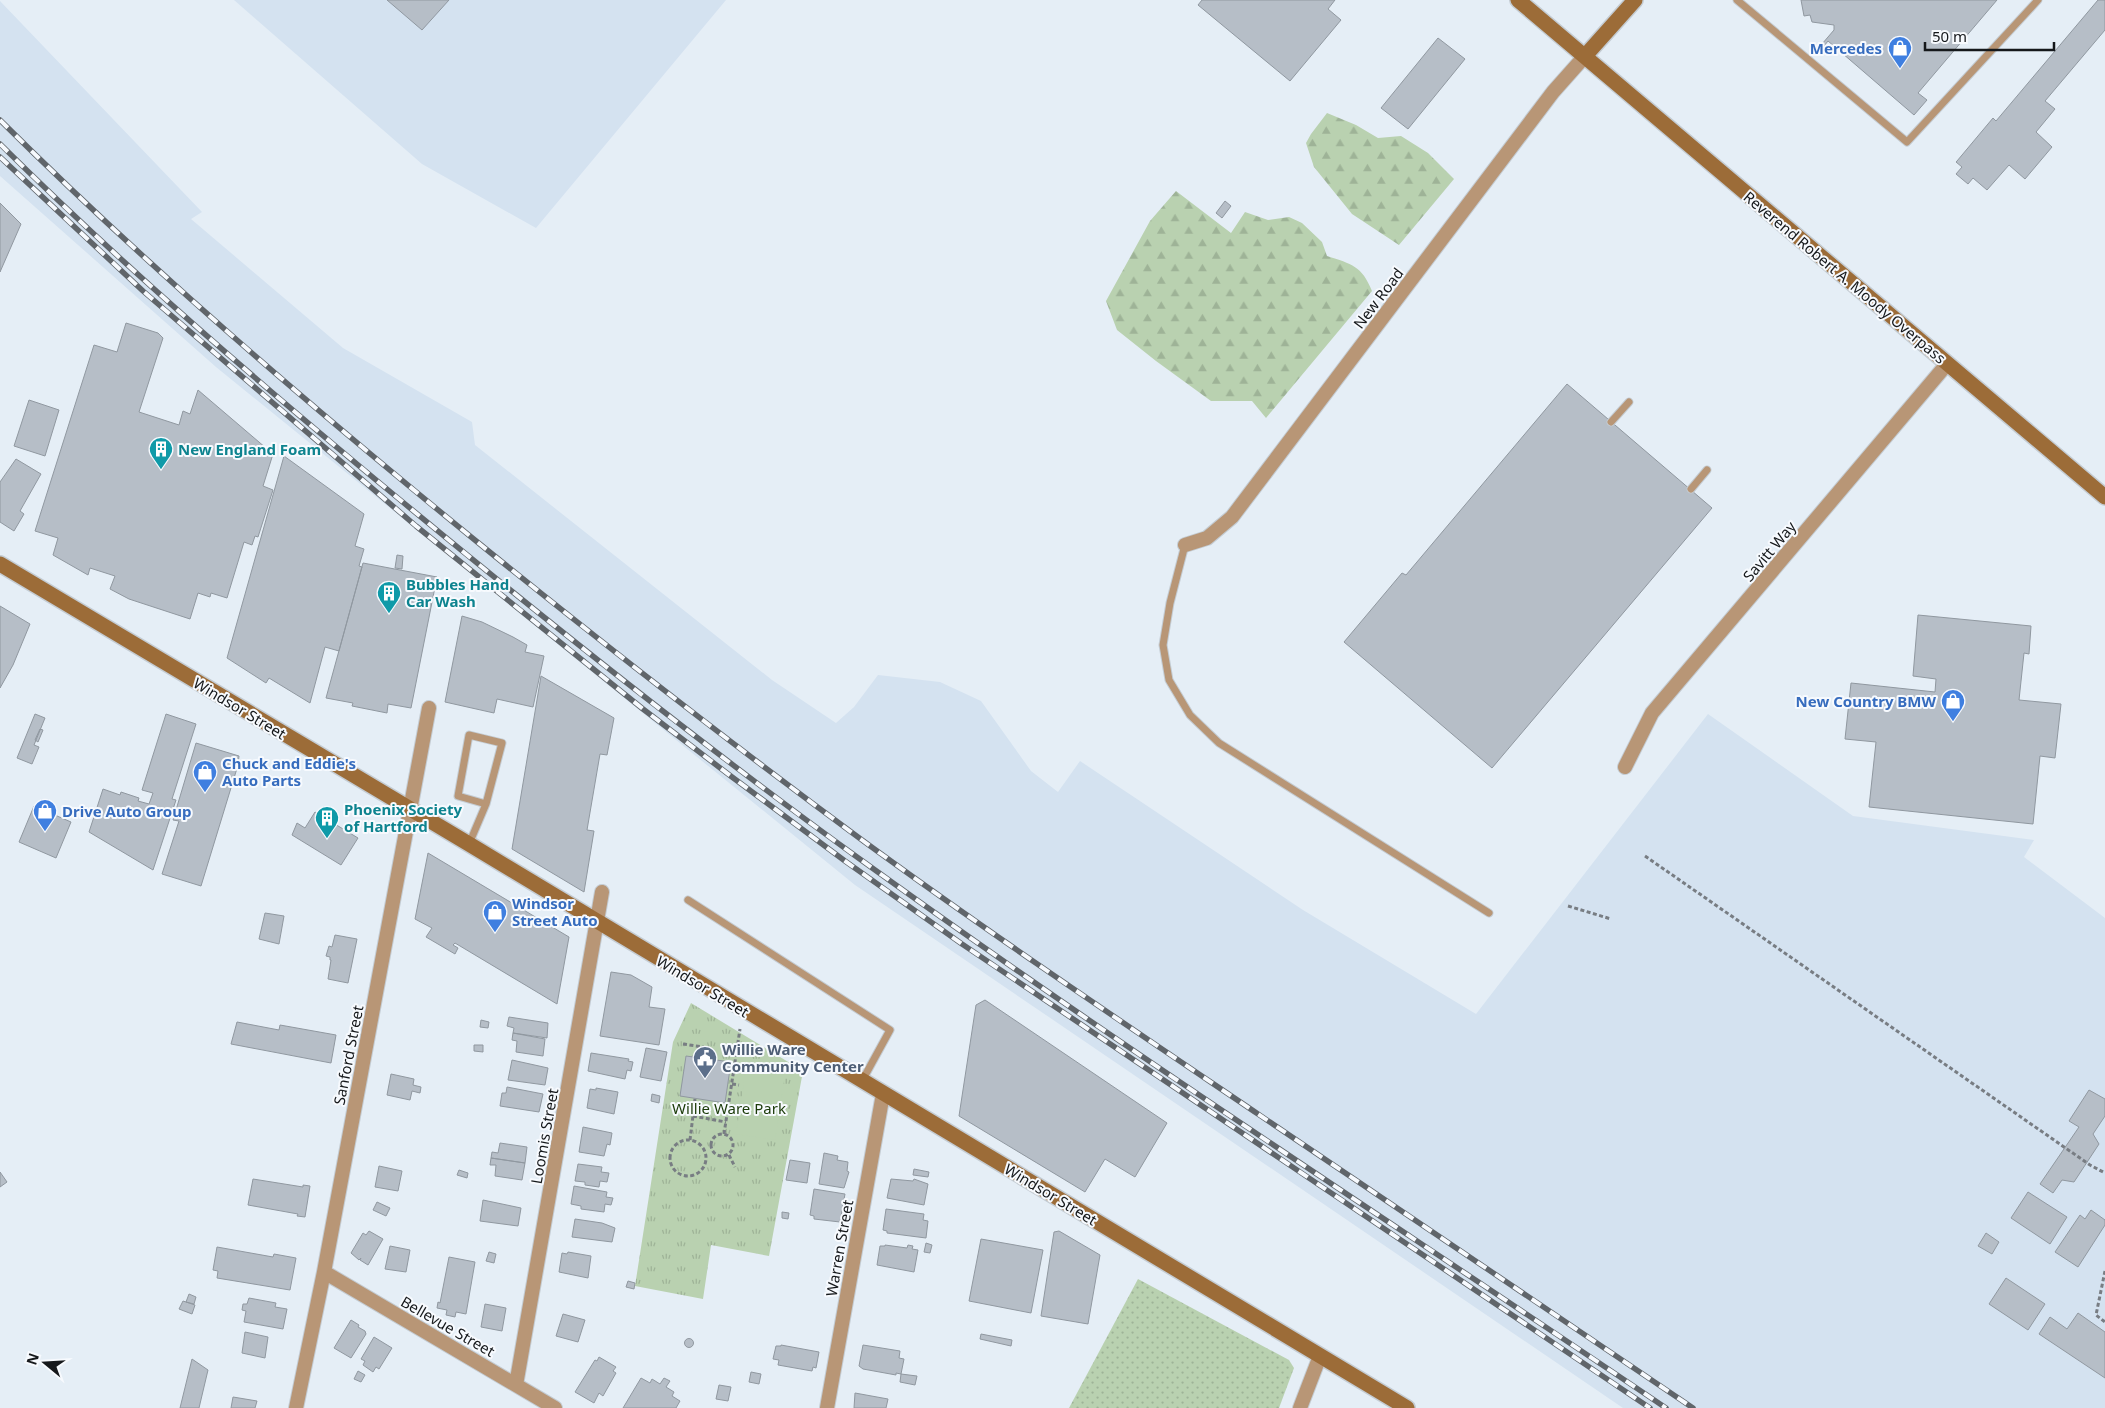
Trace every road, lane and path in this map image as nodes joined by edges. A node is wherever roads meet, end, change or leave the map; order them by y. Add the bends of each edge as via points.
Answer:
1 (1518, 0) edge
2 (1635, 0) edge
3 (1737, 0) edge
4 (2038, 0) edge
5 (1585, 56) junction
6 (1948, 364) junction
7 (1628, 402) dead end
8 (1611, 422) dead end
9 (1707, 470) dead end
10 (1691, 490) dead end
11 (2105, 497) edge
12 (1185, 545) joint
13 (0, 564) edge
14 (429, 708) dead end
15 (1625, 767) dead end
16 (486, 804) junction
17 (410, 810) junction
18 (469, 844) junction
19 (1645, 856) dead end
20 (602, 892) dead end
21 (688, 900) dead end
22 (1568, 906) dead end
23 (1489, 913) dead end
24 (1611, 919) dead end
25 (598, 923) junction
26 (740, 1029) dead end
27 (683, 1044) dead end
28 (701, 1058) dead end
29 (862, 1081) junction
30 (732, 1084) junction
31 (739, 1084) dead end
32 (883, 1094) junction
33 (696, 1099) dead end
34 (693, 1116) junction
35 (726, 1122) junction
36 (724, 1134) junction
37 (690, 1140) junction
38 (712, 1150) junction
39 (706, 1152) junction
40 (729, 1154) junction
41 (735, 1167) dead end
42 (2105, 1173) edge
43 (2105, 1271) edge
44 (324, 1272) junction
45 (2105, 1322) edge
46 (1320, 1356) junction
47 (516, 1385) junction
48 (546, 1406) edge
49 (296, 1408) edge
50 (827, 1408) edge
51 (1300, 1408) edge
52 (1407, 1408) edge

1 - 5 main road, Reverend Robert A. Moody Overpass
2 - 5 main road
3 - 4 lane via 1907,142
5 - 6 main road, Reverend Robert A. Moody Overpass
5 - 12 street, New Road via 1553,92 1232,517 1207,538
6 - 11 main road, Reverend Robert A. Moody Overpass
6 - 15 street, Savitt Way via 1652,713
7 - 8 lane
9 - 10 lane
12 - 23 lane via 1163,645 1169,680 1190,715 1219,743
13 - 17 main road, Windsor Street
14 - 17 street, Sanford Street
16 - 16 lane via 502,743 469,735 458,796
16 - 18 lane
17 - 18 main road, Windsor Street
17 - 44 street, Sanford Street
18 - 25 main road, Windsor Street
19 - 42 path
20 - 25 street, Loomis Street
21 - 29 lane via 890,1030
22 - 24 path
25 - 29 main road, Windsor Street
25 - 47 street, Loomis Street
26 - 30 path
27 - 28 path via 703,1047
29 - 32 main road, Windsor Street
30 - 31 path
30 - 35 path
32 - 46 main road, Windsor Street
32 - 50 street, Warren Street
33 - 34 path
34 - 35 path
34 - 37 path
35 - 36 path
36 - 38 path via 714,1138
36 - 40 path via 734,1144
37 - 39 path via 698,1142
37 - 39 path via 682,1140 672,1148 670,1159 675,1170 686,1176 697,1173 705,1164
38 - 39 path
38 - 40 path via 718,1156
40 - 41 path
43 - 45 path via 2096,1315
44 - 47 street, Bellevue Street
44 - 49 street, Sanford Street
46 - 51 street
46 - 52 main road, Windsor Street
47 - 48 street, Bellevue Street

